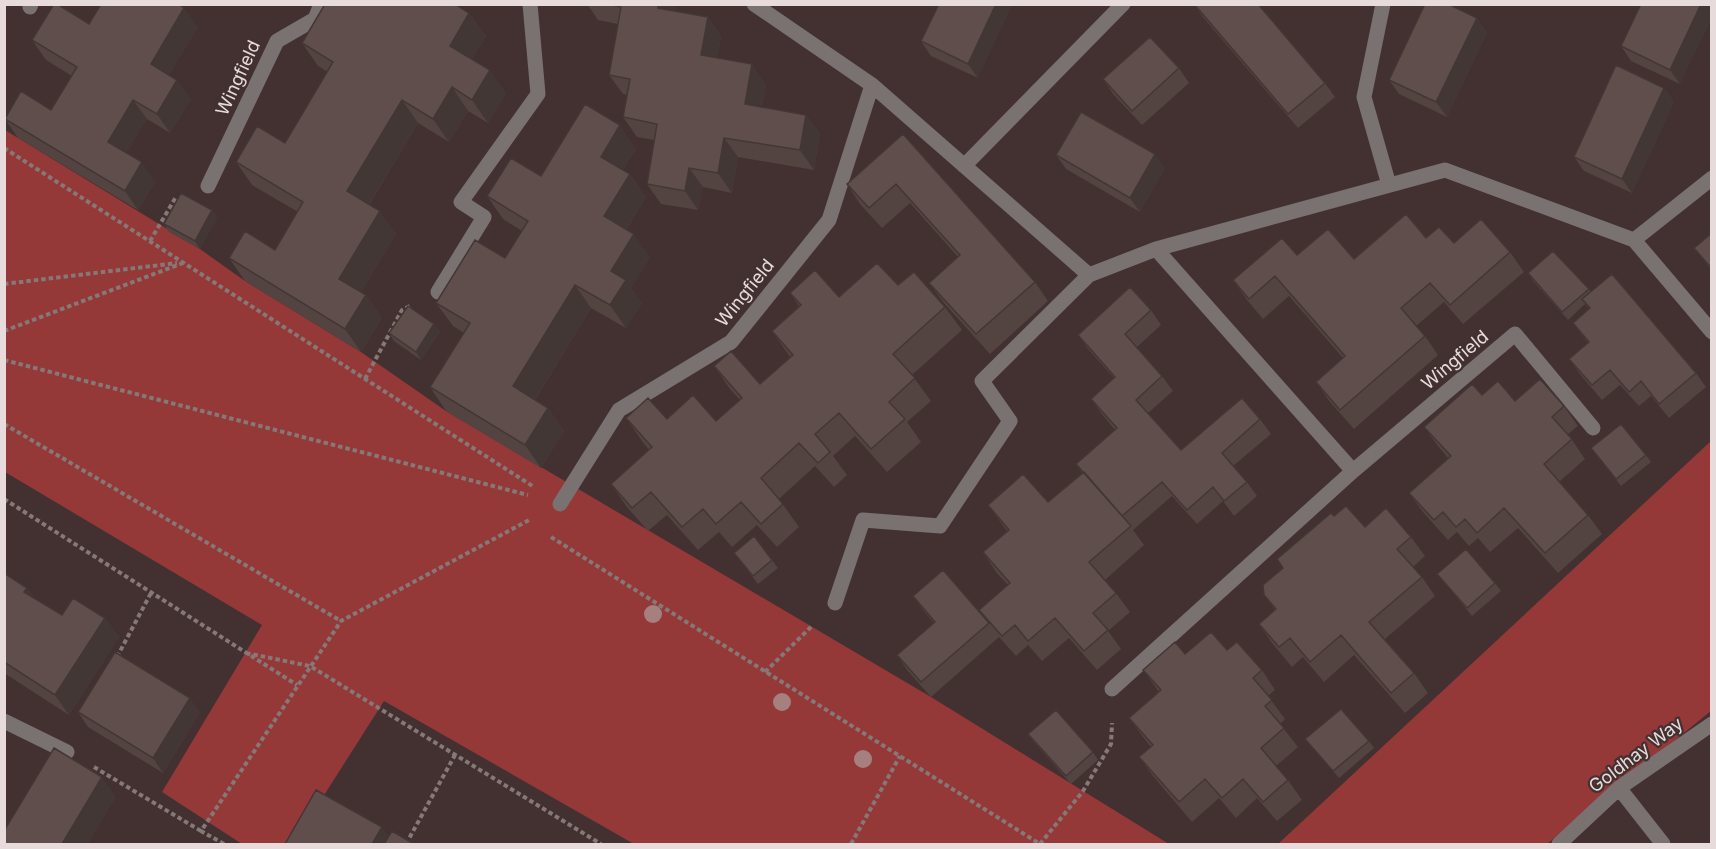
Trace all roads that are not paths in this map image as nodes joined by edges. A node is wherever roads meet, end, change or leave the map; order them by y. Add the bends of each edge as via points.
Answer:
1 (321, 4) edge
2 (530, 4) edge
3 (754, 4) edge
4 (1123, 4) edge
5 (1383, 4) edge
6 (872, 85) junction
7 (964, 166) junction
8 (1712, 178) edge
9 (1389, 185) junction
10 (208, 186) road end
11 (1634, 240) junction
12 (1156, 249) junction
13 (1089, 275) junction
14 (438, 292) road end
15 (1712, 332) edge
16 (1593, 428) dead end
17 (1353, 471) junction
18 (560, 504) road end
19 (835, 603) road end
20 (1112, 689) road end
21 (4, 721) edge
22 (1712, 724) edge
23 (67, 752) road end
24 (1619, 788) junction
25 (1559, 844) edge
26 (1663, 844) edge

1 - 10 street, Wingfield via 315,19 277,41
2 - 14 street via 538,94 460,202 484,217
3 - 6 street
4 - 7 street
5 - 9 street via 1364,98
6 - 7 street
6 - 18 street, Wingfield via 829,220 731,342 619,410
7 - 13 street
8 - 11 street
9 - 11 street via 1445,170
9 - 12 street
11 - 15 street
12 - 13 street
12 - 17 street
13 - 19 street via 982,381 1010,421 940,526 863,520
16 - 17 street, Wingfield via 1515,334
17 - 20 street, Wingfield
21 - 23 street
22 - 24 street, Goldhay Way
24 - 25 street, Goldhay Way
24 - 26 street

